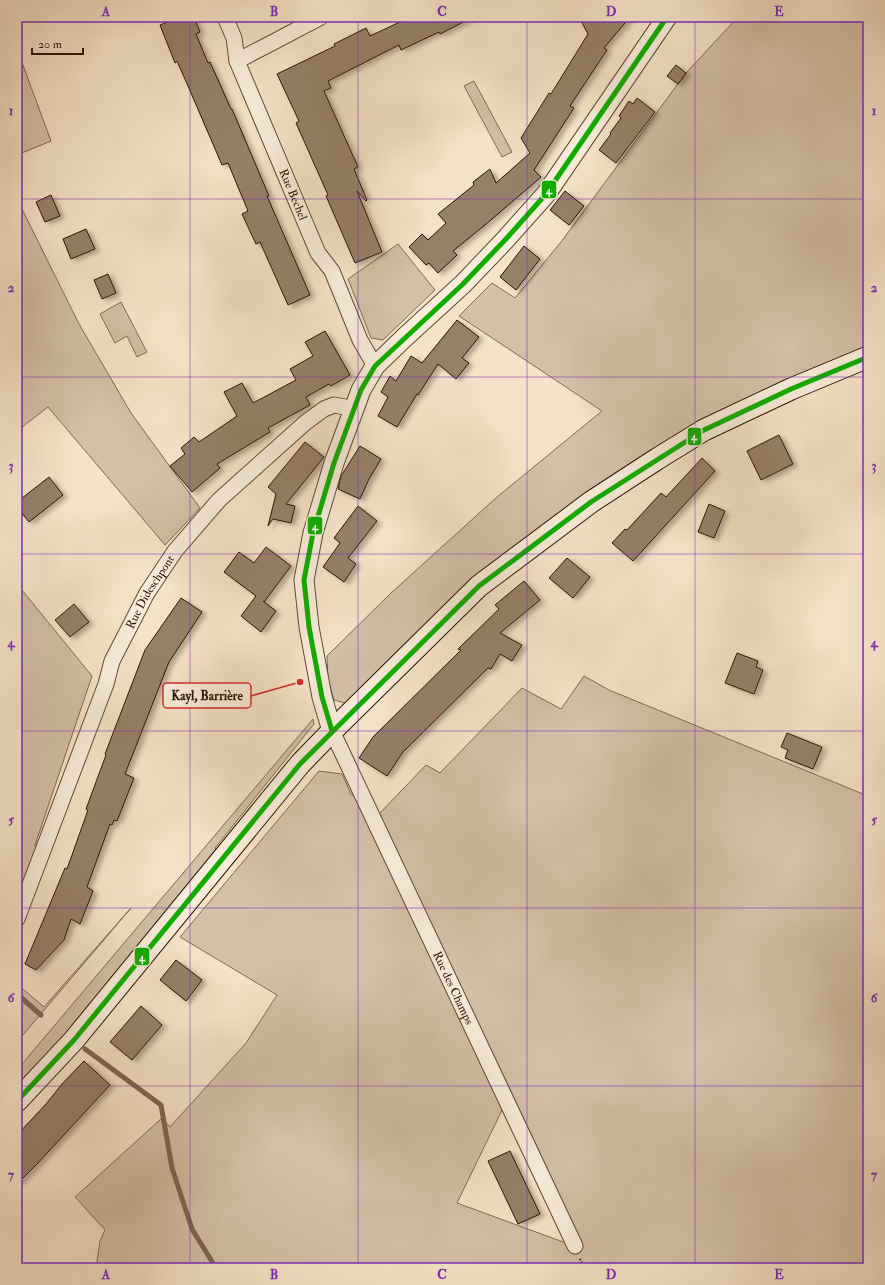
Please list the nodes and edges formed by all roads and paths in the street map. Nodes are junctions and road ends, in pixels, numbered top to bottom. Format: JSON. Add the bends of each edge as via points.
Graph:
{"nodes":[{"id":1,"x":225,"y":17,"type":"edge"},
{"id":2,"x":321,"y":17,"type":"edge"},
{"id":3,"x":667,"y":17,"type":"edge"},
{"id":4,"x":237,"y":62,"type":"junction"},
{"id":5,"x":868,"y":357,"type":"edge"},
{"id":6,"x":376,"y":366,"type":"junction"},
{"id":7,"x":352,"y":413,"type":"junction"},
{"id":8,"x":332,"y":731,"type":"junction"},
{"id":9,"x":17,"y":919,"type":"edge"},
{"id":10,"x":17,"y":1101,"type":"edge"},
{"id":11,"x":575,"y":1246,"type":"dead end"}],
"edges":[{"from":1,"to":4,"type":"street","name":"Rue Bechel","via":[[234,38]]},
{"from":2,"to":4,"type":"street"},
{"from":3,"to":6,"type":"street","via":[[546,194],[463,284]]},
{"from":4,"to":6,"type":"street","name":"Rue Bechel","via":[[318,253],[332,271],[360,340]]},
{"from":5,"to":8,"type":"main road","via":[[791,389],[704,430],[591,502],[479,586]]},
{"from":6,"to":7,"type":"street","via":[[361,390]]},
{"from":7,"to":8,"type":"street","via":[[313,532],[304,580],[309,627],[322,697]]},
{"from":7,"to":9,"type":"street","name":"Rue Dideschpont","via":[[344,407],[334,405],[305,424],[219,500],[175,551],[147,593],[112,661],[106,684]]},
{"from":8,"to":10,"type":"main road","via":[[300,764],[74,1040]]},
{"from":8,"to":11,"type":"street","name":"Rue des Champs"}]}
